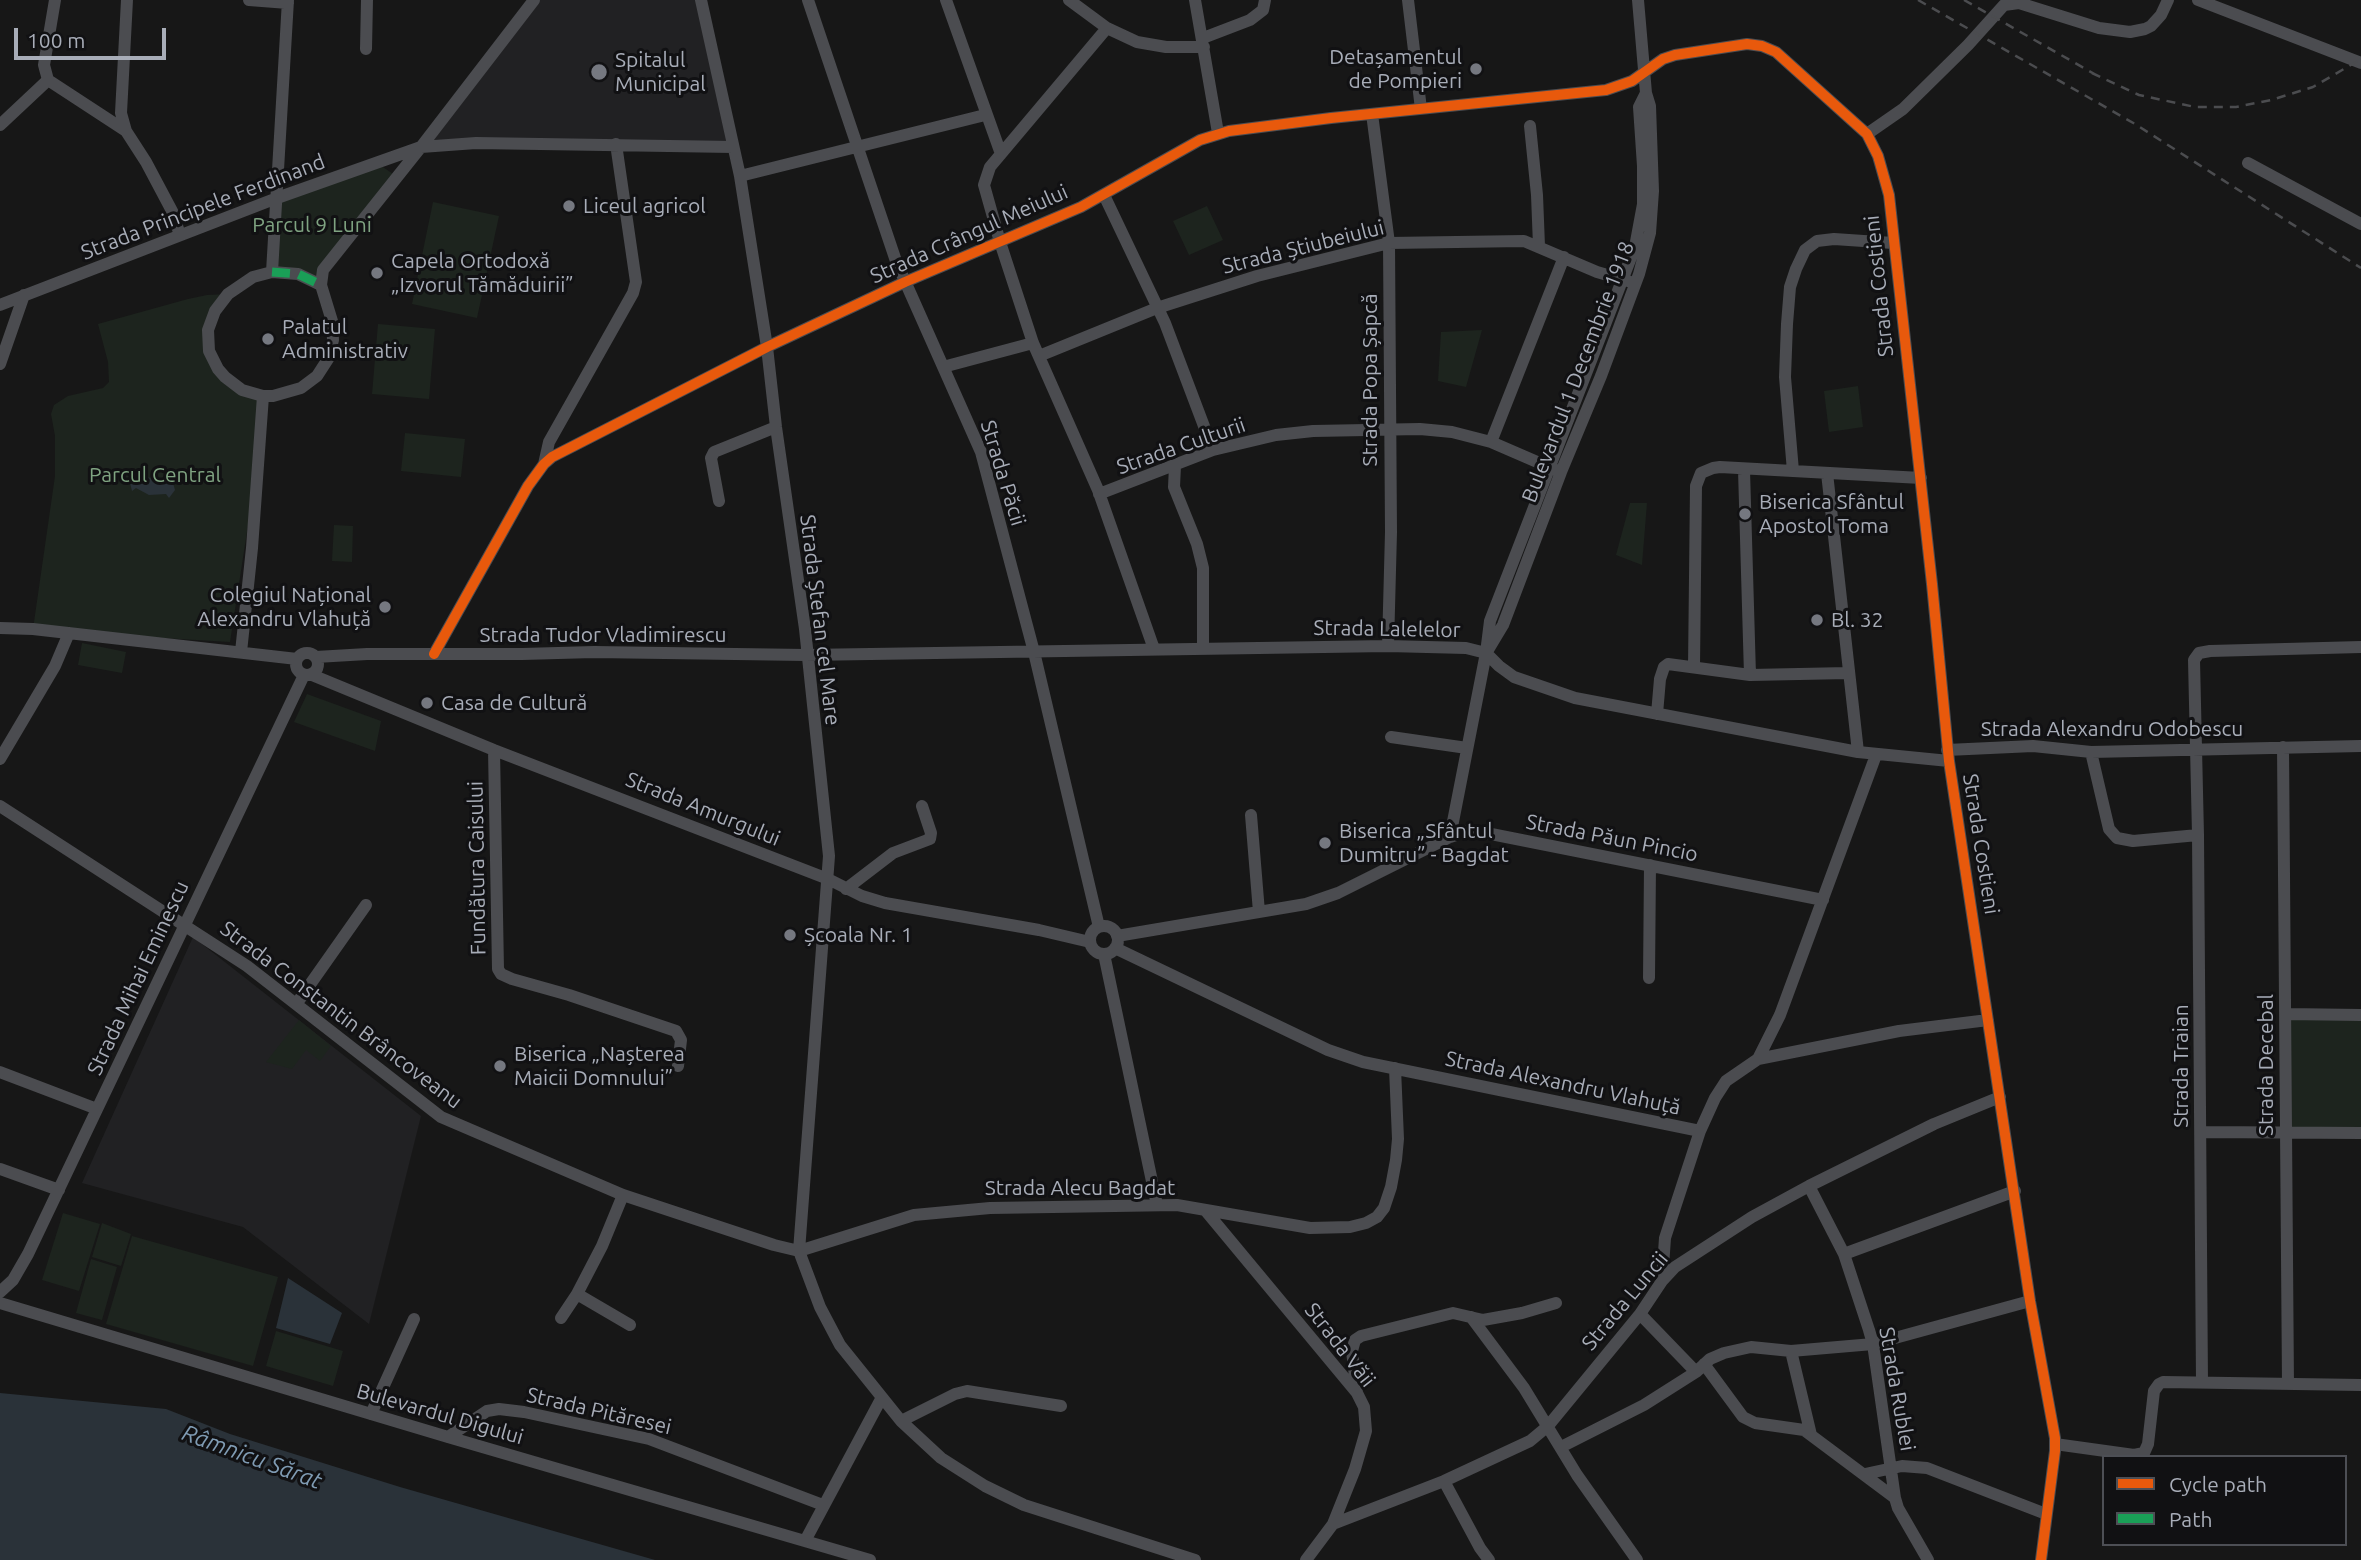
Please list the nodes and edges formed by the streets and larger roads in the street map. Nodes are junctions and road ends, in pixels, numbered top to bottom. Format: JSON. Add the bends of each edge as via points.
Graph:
{"nodes":[{"id":1,"x":55,"y":0,"type":"edge"},
{"id":2,"x":128,"y":0,"type":"edge"},
{"id":3,"x":249,"y":0,"type":"edge"},
{"id":4,"x":367,"y":0,"type":"edge"},
{"id":5,"x":534,"y":0,"type":"edge"},
{"id":6,"x":701,"y":0,"type":"edge"},
{"id":7,"x":946,"y":0,"type":"edge"},
{"id":8,"x":1069,"y":0,"type":"edge"},
{"id":9,"x":1195,"y":0,"type":"edge"},
{"id":10,"x":1265,"y":0,"type":"edge"},
{"id":11,"x":1408,"y":0,"type":"edge"},
{"id":12,"x":1638,"y":0,"type":"edge"},
{"id":13,"x":2168,"y":0,"type":"edge"},
{"id":14,"x":2198,"y":0,"type":"edge"},
{"id":15,"x":288,"y":1,"type":"edge"},
{"id":16,"x":810,"y":2,"type":"edge"},
{"id":17,"x":1107,"y":28,"type":"junction"},
{"id":18,"x":1203,"y":43,"type":"junction"},
{"id":19,"x":366,"y":49,"type":"dead end"},
{"id":20,"x":2361,"y":63,"type":"edge"},
{"id":21,"x":1644,"y":73,"type":"junction"},
{"id":22,"x":48,"y":80,"type":"junction"},
{"id":23,"x":1421,"y":109,"type":"junction"},
{"id":24,"x":1372,"y":114,"type":"junction"},
{"id":25,"x":985,"y":115,"type":"junction"},
{"id":26,"x":0,"y":125,"type":"edge"},
{"id":27,"x":1531,"y":125,"type":"dead end"},
{"id":28,"x":126,"y":131,"type":"junction"},
{"id":29,"x":1218,"y":133,"type":"junction"},
{"id":30,"x":1867,"y":134,"type":"junction"},
{"id":31,"x":616,"y":144,"type":"junction"},
{"id":32,"x":859,"y":146,"type":"junction"},
{"id":33,"x":421,"y":147,"type":"junction"},
{"id":34,"x":733,"y":147,"type":"junction"},
{"id":35,"x":1001,"y":154,"type":"junction"},
{"id":36,"x":2248,"y":163,"type":"dead end"},
{"id":37,"x":740,"y":177,"type":"junction"},
{"id":38,"x":1104,"y":195,"type":"junction"},
{"id":39,"x":277,"y":198,"type":"junction"},
{"id":40,"x":2361,"y":224,"type":"edge"},
{"id":41,"x":180,"y":234,"type":"junction"},
{"id":42,"x":1000,"y":242,"type":"junction"},
{"id":43,"x":1389,"y":243,"type":"junction"},
{"id":44,"x":1893,"y":243,"type":"junction"},
{"id":45,"x":1539,"y":246,"type":"junction"},
{"id":46,"x":1564,"y":257,"type":"junction"},
{"id":47,"x":272,"y":272,"type":"junction"},
{"id":48,"x":905,"y":282,"type":"junction"},
{"id":49,"x":1629,"y":282,"type":"junction"},
{"id":50,"x":321,"y":285,"type":"junction"},
{"id":51,"x":24,"y":295,"type":"junction"},
{"id":52,"x":0,"y":305,"type":"edge"},
{"id":53,"x":1157,"y":309,"type":"junction"},
{"id":54,"x":1033,"y":343,"type":"junction"},
{"id":55,"x":767,"y":347,"type":"junction"},
{"id":56,"x":1039,"y":356,"type":"junction"},
{"id":57,"x":0,"y":364,"type":"edge"},
{"id":58,"x":943,"y":367,"type":"junction"},
{"id":59,"x":263,"y":396,"type":"junction"},
{"id":60,"x":776,"y":427,"type":"junction"},
{"id":61,"x":1390,"y":429,"type":"junction"},
{"id":62,"x":1491,"y":442,"type":"junction"},
{"id":63,"x":1213,"y":450,"type":"junction"},
{"id":64,"x":544,"y":464,"type":"junction"},
{"id":65,"x":1175,"y":466,"type":"junction"},
{"id":66,"x":1555,"y":470,"type":"junction"},
{"id":67,"x":1744,"y":470,"type":"junction"},
{"id":68,"x":1793,"y":471,"type":"junction"},
{"id":69,"x":1827,"y":473,"type":"junction"},
{"id":70,"x":1921,"y":478,"type":"junction"},
{"id":71,"x":1099,"y":495,"type":"junction"},
{"id":72,"x":719,"y":501,"type":"dead end"},
{"id":73,"x":0,"y":628,"type":"edge"},
{"id":74,"x":69,"y":633,"type":"junction"},
{"id":75,"x":1388,"y":646,"type":"junction"},
{"id":76,"x":2361,"y":647,"type":"edge"},
{"id":77,"x":1154,"y":649,"type":"junction"},
{"id":78,"x":1203,"y":649,"type":"junction"},
{"id":79,"x":241,"y":652,"type":"junction"},
{"id":80,"x":1034,"y":652,"type":"junction"},
{"id":81,"x":1486,"y":653,"type":"junction"},
{"id":82,"x":434,"y":654,"type":"junction"},
{"id":83,"x":806,"y":655,"type":"junction"},
{"id":84,"x":316,"y":657,"type":"junction"},
{"id":85,"x":297,"y":659,"type":"junction"},
{"id":86,"x":1695,"y":667,"type":"junction"},
{"id":87,"x":1848,"y":673,"type":"junction"},
{"id":88,"x":308,"y":675,"type":"junction"},
{"id":89,"x":1750,"y":676,"type":"junction"},
{"id":90,"x":1657,"y":714,"type":"junction"},
{"id":91,"x":1391,"y":737,"type":"dead end"},
{"id":92,"x":2361,"y":746,"type":"edge"},
{"id":93,"x":2283,"y":747,"type":"junction"},
{"id":94,"x":1467,"y":748,"type":"junction"},
{"id":95,"x":494,"y":750,"type":"junction"},
{"id":96,"x":2197,"y":750,"type":"junction"},
{"id":97,"x":1858,"y":752,"type":"junction"},
{"id":98,"x":2091,"y":752,"type":"junction"},
{"id":99,"x":1876,"y":755,"type":"junction"},
{"id":100,"x":1948,"y":756,"type":"junction"},
{"id":101,"x":0,"y":759,"type":"edge"},
{"id":102,"x":0,"y":806,"type":"edge"},
{"id":103,"x":922,"y":806,"type":"dead end"},
{"id":104,"x":1251,"y":815,"type":"dead end"},
{"id":105,"x":2199,"y":835,"type":"junction"},
{"id":106,"x":1450,"y":837,"type":"junction"},
{"id":107,"x":1650,"y":864,"type":"junction"},
{"id":108,"x":828,"y":878,"type":"junction"},
{"id":109,"x":846,"y":889,"type":"junction"},
{"id":110,"x":1823,"y":900,"type":"junction"},
{"id":111,"x":366,"y":905,"type":"dead end"},
{"id":112,"x":1259,"y":912,"type":"junction"},
{"id":113,"x":184,"y":924,"type":"junction"},
{"id":114,"x":1099,"y":927,"type":"junction"},
{"id":115,"x":1090,"y":942,"type":"junction"},
{"id":116,"x":1112,"y":946,"type":"junction"},
{"id":117,"x":1649,"y":978,"type":"dead end"},
{"id":118,"x":297,"y":1003,"type":"junction"},
{"id":119,"x":2286,"y":1014,"type":"junction"},
{"id":120,"x":2361,"y":1015,"type":"edge"},
{"id":121,"x":1988,"y":1020,"type":"junction"},
{"id":122,"x":1758,"y":1059,"type":"junction"},
{"id":123,"x":678,"y":1066,"type":"dead end"},
{"id":124,"x":1395,"y":1068,"type":"junction"},
{"id":125,"x":0,"y":1072,"type":"edge"},
{"id":126,"x":2000,"y":1097,"type":"junction"},
{"id":127,"x":97,"y":1109,"type":"junction"},
{"id":128,"x":1700,"y":1131,"type":"junction"},
{"id":129,"x":2201,"y":1132,"type":"junction"},
{"id":130,"x":2286,"y":1132,"type":"junction"},
{"id":131,"x":2361,"y":1133,"type":"edge"},
{"id":132,"x":0,"y":1169,"type":"edge"},
{"id":133,"x":1809,"y":1186,"type":"junction"},
{"id":134,"x":59,"y":1190,"type":"junction"},
{"id":135,"x":2015,"y":1191,"type":"junction"},
{"id":136,"x":623,"y":1195,"type":"junction"},
{"id":137,"x":1157,"y":1205,"type":"junction"},
{"id":138,"x":1205,"y":1210,"type":"junction"},
{"id":139,"x":799,"y":1251,"type":"junction"},
{"id":140,"x":1844,"y":1254,"type":"junction"},
{"id":141,"x":1662,"y":1281,"type":"junction"},
{"id":142,"x":0,"y":1292,"type":"edge"},
{"id":143,"x":577,"y":1294,"type":"junction"},
{"id":144,"x":2030,"y":1301,"type":"junction"},
{"id":145,"x":0,"y":1303,"type":"edge"},
{"id":146,"x":1556,"y":1303,"type":"dead end"},
{"id":147,"x":1640,"y":1314,"type":"junction"},
{"id":148,"x":1471,"y":1317,"type":"junction"},
{"id":149,"x":561,"y":1318,"type":"dead end"},
{"id":150,"x":414,"y":1319,"type":"dead end"},
{"id":151,"x":630,"y":1325,"type":"dead end"},
{"id":152,"x":1873,"y":1344,"type":"junction"},
{"id":153,"x":1791,"y":1351,"type":"junction"},
{"id":154,"x":1700,"y":1368,"type":"junction"},
{"id":155,"x":2202,"y":1382,"type":"junction"},
{"id":156,"x":2288,"y":1384,"type":"junction"},
{"id":157,"x":2361,"y":1385,"type":"edge"},
{"id":158,"x":1357,"y":1393,"type":"junction"},
{"id":159,"x":881,"y":1399,"type":"junction"},
{"id":160,"x":1061,"y":1406,"type":"dead end"},
{"id":161,"x":372,"y":1414,"type":"junction"},
{"id":162,"x":901,"y":1421,"type":"junction"},
{"id":163,"x":1548,"y":1426,"type":"junction"},
{"id":164,"x":1811,"y":1435,"type":"junction"},
{"id":165,"x":448,"y":1437,"type":"junction"},
{"id":166,"x":2055,"y":1444,"type":"junction"},
{"id":167,"x":1561,"y":1447,"type":"junction"},
{"id":168,"x":1891,"y":1468,"type":"junction"},
{"id":169,"x":1865,"y":1474,"type":"junction"},
{"id":170,"x":1444,"y":1481,"type":"junction"},
{"id":171,"x":1895,"y":1498,"type":"junction"},
{"id":172,"x":823,"y":1505,"type":"junction"},
{"id":173,"x":2046,"y":1514,"type":"junction"},
{"id":174,"x":1333,"y":1524,"type":"junction"},
{"id":175,"x":805,"y":1541,"type":"junction"},
{"id":176,"x":870,"y":1560,"type":"edge"},
{"id":177,"x":1195,"y":1560,"type":"edge"},
{"id":178,"x":1306,"y":1560,"type":"edge"},
{"id":179,"x":1489,"y":1560,"type":"edge"},
{"id":180,"x":1637,"y":1560,"type":"edge"},
{"id":181,"x":1928,"y":1560,"type":"edge"},
{"id":182,"x":2041,"y":1560,"type":"edge"}],
"edges":[{"from":1,"to":22,"type":"street","via":[[44,65]]},
{"from":2,"to":28,"type":"street","via":[[121,113]]},
{"from":3,"to":15,"type":"street"},
{"from":4,"to":19,"type":"street"},
{"from":5,"to":33,"type":"street"},
{"from":6,"to":34,"type":"street","name":"Strada Ștefan cel Mare"},
{"from":7,"to":25,"type":"street"},
{"from":8,"to":17,"type":"street"},
{"from":9,"to":18,"type":"street"},
{"from":10,"to":18,"type":"street","via":[[1263,10],[1250,20]]},
{"from":11,"to":23,"type":"street"},
{"from":12,"to":21,"type":"street","name":"Bulevardul 1 Decembrie 1918"},
{"from":13,"to":30,"type":"street","via":[[2151,26],[2130,32],[2099,28],[2019,2],[2004,5],[1903,109]]},
{"from":14,"to":20,"type":"street"},
{"from":15,"to":39,"type":"street"},
{"from":16,"to":32,"type":"street","name":"Strada Păcii"},
{"from":17,"to":18,"type":"street","via":[[1152,46]]},
{"from":17,"to":35,"type":"street"},
{"from":18,"to":29,"type":"street"},
{"from":21,"to":23,"type":"street","name":"Strada Crângul Meiului","via":[[1606,90]]},
{"from":21,"to":30,"type":"street","name":"Strada Crângul Meiului","via":[[1675,55],[1747,44],[1762,46],[1790,62]]},
{"from":21,"to":49,"type":"street","name":"Bulevardul 1 Decembrie 1918","via":[[1646,93],[1639,107],[1643,204]]},
{"from":22,"to":26,"type":"street"},
{"from":22,"to":28,"type":"street"},
{"from":23,"to":24,"type":"street","name":"Strada Crângul Meiului"},
{"from":24,"to":29,"type":"street","name":"Strada Crângul Meiului"},
{"from":24,"to":43,"type":"street","name":"Strada Popa Șapcă"},
{"from":25,"to":32,"type":"street"},
{"from":25,"to":35,"type":"street"},
{"from":27,"to":45,"type":"street"},
{"from":28,"to":41,"type":"street","via":[[172,211]]},
{"from":29,"to":38,"type":"street","name":"Strada Crângul Meiului"},
{"from":30,"to":44,"type":"street","name":"Strada Costieni","via":[[1889,194]]},
{"from":31,"to":33,"type":"street","name":"Strada Principele Ferdinand"},
{"from":31,"to":34,"type":"street","name":"Strada Principele Ferdinand"},
{"from":31,"to":64,"type":"street","via":[[636,282],[549,442]]},
{"from":32,"to":37,"type":"street"},
{"from":32,"to":48,"type":"street","name":"Strada Păcii"},
{"from":33,"to":39,"type":"street","name":"Strada Principele Ferdinand"},
{"from":33,"to":50,"type":"street","via":[[323,270]]},
{"from":34,"to":37,"type":"street","name":"Strada Ștefan cel Mare"},
{"from":35,"to":42,"type":"street","via":[[990,166],[984,185]]},
{"from":36,"to":40,"type":"street"},
{"from":37,"to":55,"type":"street","name":"Strada Ștefan cel Mare"},
{"from":38,"to":42,"type":"street","name":"Strada Crângul Meiului"},
{"from":38,"to":53,"type":"street"},
{"from":39,"to":41,"type":"street","name":"Strada Principele Ferdinand"},
{"from":39,"to":47,"type":"street"},
{"from":41,"to":51,"type":"street","name":"Strada Principele Ferdinand"},
{"from":42,"to":48,"type":"street","name":"Strada Crângul Meiului"},
{"from":42,"to":54,"type":"street"},
{"from":43,"to":45,"type":"street","name":"Strada Știubeiului","via":[[1508,239]]},
{"from":43,"to":53,"type":"street","name":"Strada Știubeiului","via":[[1257,276]]},
{"from":43,"to":61,"type":"street","name":"Strada Popa Șapcă"},
{"from":44,"to":68,"type":"street","via":[[1817,241],[1805,250],[1796,269],[1790,287],[1785,377]]},
{"from":44,"to":70,"type":"street","name":"Strada Costieni"},
{"from":45,"to":46,"type":"street","name":"Strada Știubeiului"},
{"from":46,"to":49,"type":"street","name":"Strada Știubeiului"},
{"from":46,"to":62,"type":"street"},
{"from":47,"to":50,"type":"street","via":[[298,274]]},
{"from":47,"to":59,"type":"street","via":[[235,288],[215,310],[208,330],[209,351],[218,369],[242,390]]},
{"from":48,"to":55,"type":"street","name":"Strada Crângul Meiului"},
{"from":48,"to":58,"type":"street","name":"Strada Păcii"},
{"from":49,"to":66,"type":"street","name":"Bulevardul 1 Decembrie 1918"},
{"from":50,"to":59,"type":"street","via":[[333,330],[328,359],[302,388]]},
{"from":51,"to":52,"type":"street","name":"Strada Principele Ferdinand"},
{"from":51,"to":57,"type":"street"},
{"from":53,"to":56,"type":"street","name":"Strada Știubeiului"},
{"from":53,"to":63,"type":"street"},
{"from":54,"to":56,"type":"street"},
{"from":54,"to":58,"type":"street"},
{"from":55,"to":60,"type":"street","name":"Strada Ștefan cel Mare"},
{"from":55,"to":64,"type":"street","name":"Strada Crângul Meiului"},
{"from":56,"to":71,"type":"street"},
{"from":58,"to":80,"type":"street","name":"Strada Păcii","via":[[981,452]]},
{"from":59,"to":79,"type":"street"},
{"from":60,"to":72,"type":"street","via":[[714,452],[711,458]]},
{"from":60,"to":83,"type":"street","name":"Strada Ștefan cel Mare"},
{"from":61,"to":62,"type":"street","name":"Strada Culturii","via":[[1452,432]]},
{"from":61,"to":63,"type":"street","name":"Strada Culturii","via":[[1295,432]]},
{"from":61,"to":75,"type":"street","name":"Strada Popa Șapcă"},
{"from":62,"to":66,"type":"street","name":"Strada Culturii"},
{"from":63,"to":65,"type":"street","name":"Strada Culturii"},
{"from":64,"to":82,"type":"street","name":"Strada Crângul Meiului"},
{"from":65,"to":71,"type":"street","name":"Strada Culturii"},
{"from":65,"to":78,"type":"street","via":[[1174,487],[1203,568]]},
{"from":66,"to":81,"type":"street","name":"Bulevardul 1 Decembrie 1918","via":[[1490,621]]},
{"from":67,"to":68,"type":"street"},
{"from":67,"to":86,"type":"street","via":[[1713,468],[1701,473],[1696,486]]},
{"from":67,"to":89,"type":"street"},
{"from":68,"to":69,"type":"street"},
{"from":69,"to":70,"type":"street"},
{"from":69,"to":87,"type":"street"},
{"from":70,"to":100,"type":"street","name":"Strada Costieni"},
{"from":71,"to":77,"type":"street"},
{"from":73,"to":74,"type":"street","name":"Strada Tudor Vladimirescu"},
{"from":74,"to":79,"type":"street","name":"Strada Tudor Vladimirescu"},
{"from":74,"to":101,"type":"street","via":[[55,666]]},
{"from":75,"to":78,"type":"street","name":"Strada Lalelelor"},
{"from":75,"to":81,"type":"street","name":"Strada Lalelelor","via":[[1466,648]]},
{"from":76,"to":96,"type":"street","name":"Strada Traian","via":[[2199,653],[2194,660]]},
{"from":77,"to":78,"type":"street","name":"Strada Lalelelor"},
{"from":77,"to":80,"type":"street","name":"Strada Lalelelor"},
{"from":79,"to":85,"type":"street","name":"Strada Tudor Vladimirescu"},
{"from":80,"to":83,"type":"street","name":"Strada Lalelelor"},
{"from":80,"to":114,"type":"street","name":"Strada Păcii"},
{"from":81,"to":90,"type":"street","name":"Strada Lalelelor","via":[[1514,677],[1553,692]]},
{"from":81,"to":94,"type":"street","name":"Bulevardul 1 Decembrie 1918"},
{"from":82,"to":83,"type":"street","name":"Strada Tudor Vladimirescu"},
{"from":82,"to":84,"type":"street","name":"Strada Tudor Vladimirescu"},
{"from":83,"to":108,"type":"street","name":"Strada Ștefan cel Mare"},
{"from":84,"to":85,"type":"street","name":"Strada Tudor Vladimirescu","via":[[305,653]]},
{"from":84,"to":88,"type":"street","via":[[318,667]]},
{"from":85,"to":88,"type":"street","via":[[296,668]]},
{"from":86,"to":89,"type":"street"},
{"from":86,"to":90,"type":"street","via":[[1664,667]]},
{"from":87,"to":89,"type":"street"},
{"from":87,"to":97,"type":"street"},
{"from":88,"to":95,"type":"street","name":"Strada Amurgului"},
{"from":88,"to":113,"type":"street","name":"Strada Mihai Eminescu"},
{"from":90,"to":97,"type":"street","name":"Strada Lalelelor"},
{"from":91,"to":94,"type":"street"},
{"from":92,"to":93,"type":"street","name":"Strada Alexandru Odobescu"},
{"from":93,"to":96,"type":"street","name":"Strada Alexandru Odobescu"},
{"from":93,"to":119,"type":"street","name":"Strada Decebal"},
{"from":94,"to":106,"type":"street","name":"Bulevardul 1 Decembrie 1918"},
{"from":95,"to":108,"type":"street","name":"Strada Amurgului"},
{"from":95,"to":123,"type":"street","name":"Fundătura Caisului","via":[[498,969],[512,979],[676,1031],[681,1040]]},
{"from":96,"to":98,"type":"street","name":"Strada Alexandru Odobescu"},
{"from":96,"to":105,"type":"street","name":"Strada Traian"},
{"from":97,"to":99,"type":"street","name":"Strada Lalelelor"},
{"from":98,"to":100,"type":"street","name":"Strada Alexandru Odobescu","via":[[2033,746]]},
{"from":98,"to":105,"type":"street","via":[[2109,828],[2117,838],[2133,841]]},
{"from":99,"to":100,"type":"street","name":"Strada Lalelelor"},
{"from":99,"to":110,"type":"street"},
{"from":100,"to":121,"type":"street","name":"Strada Costieni"},
{"from":102,"to":113,"type":"street","name":"Strada Constantin Brâncoveanu"},
{"from":103,"to":109,"type":"street","via":[[930,839],[893,853]]},
{"from":104,"to":112,"type":"street"},
{"from":105,"to":129,"type":"street","name":"Strada Traian"},
{"from":106,"to":107,"type":"street","name":"Strada Păun Pincio","via":[[1478,831]]},
{"from":106,"to":112,"type":"street","name":"Strada Păun Pincio","via":[[1338,893]]},
{"from":107,"to":110,"type":"street","name":"Strada Păun Pincio"},
{"from":107,"to":117,"type":"street"},
{"from":108,"to":109,"type":"street","name":"Strada Amurgului"},
{"from":108,"to":139,"type":"street","name":"Strada Ștefan cel Mare"},
{"from":109,"to":115,"type":"street","name":"Strada Amurgului","via":[[885,903]]},
{"from":110,"to":122,"type":"street","via":[[1780,1015]]},
{"from":111,"to":118,"type":"street"},
{"from":112,"to":116,"type":"street","name":"Strada Păun Pincio"},
{"from":113,"to":118,"type":"street","name":"Strada Constantin Brâncoveanu"},
{"from":113,"to":127,"type":"street","name":"Strada Mihai Eminescu"},
{"from":114,"to":115,"type":"street"},
{"from":114,"to":116,"type":"street","via":[[1109,927]]},
{"from":115,"to":116,"type":"street","via":[[1096,952]]},
{"from":116,"to":124,"type":"street","name":"Strada Alexandru Vlahuță","via":[[1328,1050]]},
{"from":116,"to":137,"type":"street"},
{"from":118,"to":136,"type":"street","name":"Strada Constantin Brâncoveanu","via":[[441,1117]]},
{"from":119,"to":120,"type":"street"},
{"from":119,"to":130,"type":"street","name":"Strada Decebal"},
{"from":121,"to":122,"type":"street","name":"Strada Alexandru Vlahuță","via":[[1911,1029]]},
{"from":121,"to":126,"type":"street","name":"Strada Costieni"},
{"from":122,"to":128,"type":"street","name":"Strada Alexandru Vlahuță","via":[[1726,1081]]},
{"from":124,"to":128,"type":"street","name":"Strada Alexandru Vlahuță"},
{"from":124,"to":138,"type":"street","name":"Strada Alecu Bagdat","via":[[1397,1150],[1387,1199],[1377,1217],[1350,1227],[1310,1228]]},
{"from":125,"to":127,"type":"street"},
{"from":126,"to":133,"type":"street","name":"Strada Luncii"},
{"from":126,"to":135,"type":"street","name":"Strada Costieni"},
{"from":127,"to":134,"type":"street","name":"Strada Mihai Eminescu"},
{"from":128,"to":141,"type":"street","via":[[1665,1238]]},
{"from":129,"to":130,"type":"street"},
{"from":129,"to":155,"type":"street","name":"Strada Traian"},
{"from":130,"to":131,"type":"street"},
{"from":130,"to":156,"type":"street","name":"Strada Decebal"},
{"from":132,"to":134,"type":"street"},
{"from":133,"to":140,"type":"street","name":"Strada Rublei"},
{"from":133,"to":141,"type":"street","name":"Strada Luncii","via":[[1690,1256]]},
{"from":134,"to":142,"type":"street","name":"Strada Mihai Eminescu","via":[[19,1270]]},
{"from":135,"to":140,"type":"street"},
{"from":135,"to":144,"type":"street","name":"Strada Costieni"},
{"from":136,"to":139,"type":"street","name":"Strada Constantin Brâncoveanu"},
{"from":136,"to":143,"type":"street"},
{"from":137,"to":138,"type":"street","name":"Strada Alecu Bagdat"},
{"from":137,"to":139,"type":"street","name":"Strada Alecu Bagdat","via":[[924,1214]]},
{"from":138,"to":158,"type":"street","name":"Strada Văii"},
{"from":139,"to":159,"type":"street","via":[[828,1324]]},
{"from":140,"to":152,"type":"street","name":"Strada Rublei"},
{"from":141,"to":147,"type":"street","name":"Strada Luncii"},
{"from":143,"to":149,"type":"street"},
{"from":143,"to":151,"type":"street"},
{"from":144,"to":152,"type":"street"},
{"from":144,"to":166,"type":"street","name":"Strada Costieni"},
{"from":145,"to":161,"type":"street","name":"Bulevardul Digului"},
{"from":146,"to":148,"type":"street","via":[[1503,1317]]},
{"from":147,"to":154,"type":"street"},
{"from":147,"to":163,"type":"street","name":"Strada Luncii"},
{"from":148,"to":158,"type":"street","via":[[1453,1313],[1355,1340]]},
{"from":148,"to":163,"type":"street"},
{"from":150,"to":161,"type":"street"},
{"from":152,"to":153,"type":"street"},
{"from":152,"to":168,"type":"street","name":"Strada Rublei"},
{"from":153,"to":154,"type":"street","via":[[1743,1349],[1724,1353]]},
{"from":153,"to":164,"type":"street"},
{"from":154,"to":164,"type":"street","via":[[1742,1417]]},
{"from":154,"to":167,"type":"street","via":[[1644,1405]]},
{"from":155,"to":156,"type":"street"},
{"from":155,"to":166,"type":"street","via":[[2163,1382],[2156,1387],[2148,1444],[2140,1455]]},
{"from":156,"to":157,"type":"street"},
{"from":158,"to":174,"type":"street","name":"Strada Văii","via":[[1364,1407],[1366,1431]]},
{"from":159,"to":162,"type":"street"},
{"from":159,"to":172,"type":"street"},
{"from":160,"to":162,"type":"street","via":[[967,1391]]},
{"from":161,"to":165,"type":"street","name":"Bulevardul Digului"},
{"from":162,"to":177,"type":"street","via":[[941,1458],[1007,1498]]},
{"from":163,"to":167,"type":"street"},
{"from":163,"to":170,"type":"street","name":"Strada Luncii","via":[[1516,1449]]},
{"from":164,"to":169,"type":"street"},
{"from":165,"to":172,"type":"street","name":"Strada Pităresei","via":[[487,1411],[524,1412],[649,1439]]},
{"from":165,"to":175,"type":"street","name":"Bulevardul Digului"},
{"from":166,"to":173,"type":"street","name":"Strada Costieni"},
{"from":167,"to":180,"type":"street"},
{"from":168,"to":169,"type":"street"},
{"from":168,"to":171,"type":"street","name":"Strada Rublei"},
{"from":168,"to":173,"type":"street","via":[[1927,1468]]},
{"from":169,"to":171,"type":"street"},
{"from":170,"to":174,"type":"street","name":"Strada Luncii"},
{"from":170,"to":179,"type":"street"},
{"from":171,"to":181,"type":"street","name":"Strada Rublei"},
{"from":172,"to":175,"type":"street"},
{"from":173,"to":182,"type":"street","name":"Strada Costieni"},
{"from":174,"to":178,"type":"street","name":"Strada Văii"},
{"from":175,"to":176,"type":"street","name":"Bulevardul Digului"}]}
